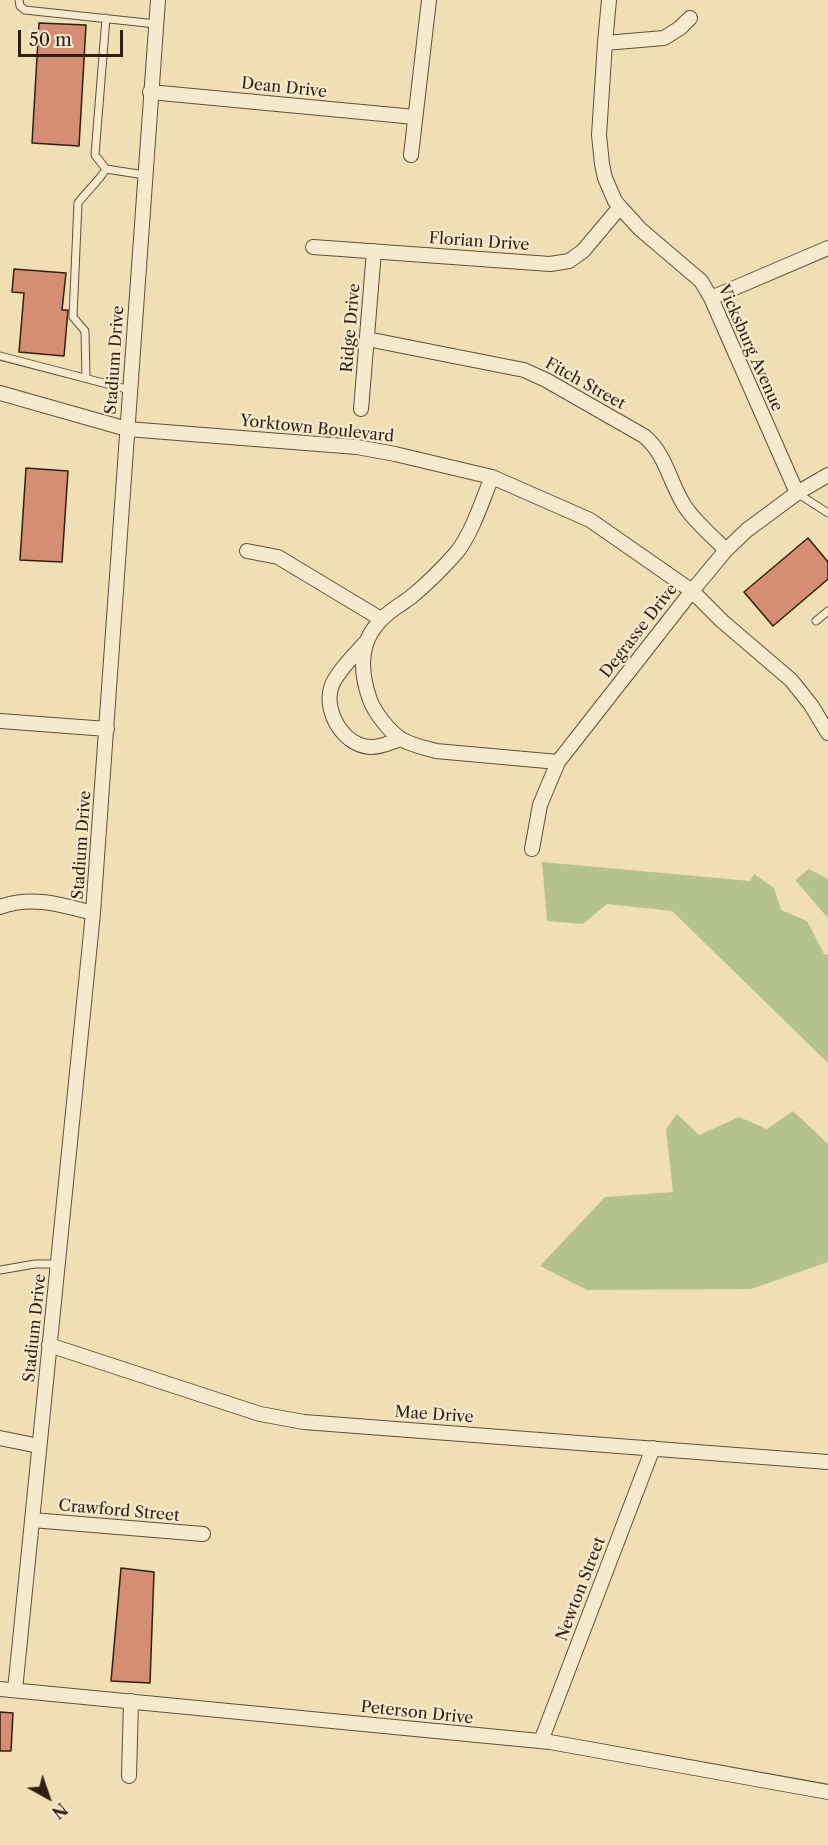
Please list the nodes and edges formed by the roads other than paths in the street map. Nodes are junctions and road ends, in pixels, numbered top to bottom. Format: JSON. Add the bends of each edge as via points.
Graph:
{"nodes":[{"id":1,"x":19,"y":0,"type":"edge"},
{"id":2,"x":158,"y":0,"type":"edge"},
{"id":3,"x":429,"y":0,"type":"edge"},
{"id":4,"x":609,"y":0,"type":"edge"},
{"id":5,"x":106,"y":18,"type":"junction"},
{"id":6,"x":690,"y":18,"type":"dead end"},
{"id":7,"x":156,"y":24,"type":"junction"},
{"id":8,"x":604,"y":43,"type":"junction"},
{"id":9,"x":150,"y":92,"type":"junction"},
{"id":10,"x":415,"y":117,"type":"junction"},
{"id":11,"x":411,"y":155,"type":"dead end"},
{"id":12,"x":106,"y":169,"type":"junction"},
{"id":13,"x":145,"y":174,"type":"junction"},
{"id":14,"x":620,"y":207,"type":"junction"},
{"id":15,"x":313,"y":247,"type":"dead end"},
{"id":16,"x":828,"y":248,"type":"edge"},
{"id":17,"x":374,"y":251,"type":"junction"},
{"id":18,"x":711,"y":298,"type":"junction"},
{"id":19,"x":367,"y":339,"type":"junction"},
{"id":20,"x":0,"y":356,"type":"edge"},
{"id":21,"x":86,"y":378,"type":"junction"},
{"id":22,"x":130,"y":390,"type":"junction"},
{"id":23,"x":0,"y":393,"type":"edge"},
{"id":24,"x":361,"y":409,"type":"dead end"},
{"id":25,"x":127,"y":429,"type":"junction"},
{"id":26,"x":828,"y":475,"type":"edge"},
{"id":27,"x":492,"y":477,"type":"junction"},
{"id":28,"x":797,"y":493,"type":"junction"},
{"id":29,"x":828,"y":513,"type":"edge"},
{"id":30,"x":726,"y":550,"type":"junction"},
{"id":31,"x":247,"y":551,"type":"dead end"},
{"id":32,"x":692,"y":591,"type":"junction"},
{"id":33,"x":828,"y":611,"type":"edge"},
{"id":34,"x":381,"y":619,"type":"junction"},
{"id":35,"x":816,"y":621,"type":"dead end"},
{"id":36,"x":367,"y":641,"type":"junction"},
{"id":37,"x":0,"y":721,"type":"edge"},
{"id":38,"x":107,"y":729,"type":"junction"},
{"id":39,"x":828,"y":733,"type":"edge"},
{"id":40,"x":401,"y":739,"type":"junction"},
{"id":41,"x":558,"y":762,"type":"junction"},
{"id":42,"x":532,"y":849,"type":"dead end"},
{"id":43,"x":0,"y":907,"type":"edge"},
{"id":44,"x":93,"y":913,"type":"junction"},
{"id":45,"x":58,"y":1264,"type":"junction"},
{"id":46,"x":0,"y":1270,"type":"edge"},
{"id":47,"x":49,"y":1344,"type":"junction"},
{"id":48,"x":0,"y":1438,"type":"edge"},
{"id":49,"x":39,"y":1446,"type":"junction"},
{"id":50,"x":653,"y":1448,"type":"junction"},
{"id":51,"x":828,"y":1462,"type":"edge"},
{"id":52,"x":32,"y":1520,"type":"junction"},
{"id":53,"x":203,"y":1534,"type":"dead end"},
{"id":54,"x":0,"y":1689,"type":"edge"},
{"id":55,"x":15,"y":1690,"type":"junction"},
{"id":56,"x":131,"y":1701,"type":"junction"},
{"id":57,"x":541,"y":1741,"type":"junction"},
{"id":58,"x":129,"y":1776,"type":"dead end"},
{"id":59,"x":828,"y":1792,"type":"edge"}],
"edges":[{"from":1,"to":5,"type":"lane","via":[[25,10]]},
{"from":2,"to":7,"type":"street","name":"Stadium Drive"},
{"from":3,"to":10,"type":"street"},
{"from":4,"to":8,"type":"street","name":"Vicksburg Avenue"},
{"from":5,"to":7,"type":"lane"},
{"from":5,"to":12,"type":"lane","via":[[95,155]]},
{"from":6,"to":8,"type":"street","via":[[664,38]]},
{"from":7,"to":9,"type":"street","name":"Stadium Drive"},
{"from":8,"to":14,"type":"street","name":"Vicksburg Avenue","via":[[599,135],[610,192]]},
{"from":9,"to":10,"type":"street","name":"Dean Drive"},
{"from":9,"to":13,"type":"street","name":"Stadium Drive"},
{"from":10,"to":11,"type":"street"},
{"from":12,"to":13,"type":"lane"},
{"from":12,"to":21,"type":"lane","via":[[78,203],[73,317],[85,331]]},
{"from":13,"to":22,"type":"street","name":"Stadium Drive"},
{"from":14,"to":17,"type":"street","name":"Florian Drive","via":[[583,251],[569,261],[550,264]]},
{"from":14,"to":18,"type":"street","name":"Vicksburg Avenue","via":[[701,280]]},
{"from":15,"to":17,"type":"street","name":"Florian Drive"},
{"from":16,"to":18,"type":"street"},
{"from":17,"to":19,"type":"street","name":"Ridge Drive"},
{"from":18,"to":28,"type":"street","name":"Vicksburg Avenue"},
{"from":19,"to":24,"type":"street","name":"Ridge Drive"},
{"from":19,"to":30,"type":"street","name":"Fitch Street","via":[[524,370],[644,436],[662,456],[686,509]]},
{"from":20,"to":21,"type":"lane"},
{"from":21,"to":22,"type":"lane"},
{"from":22,"to":25,"type":"street","name":"Stadium Drive"},
{"from":23,"to":25,"type":"street","name":"Yorktown Boulevard"},
{"from":25,"to":27,"type":"street","name":"Yorktown Boulevard","via":[[357,447]]},
{"from":25,"to":38,"type":"street","name":"Stadium Drive"},
{"from":26,"to":28,"type":"street","name":"Degrasse Drive"},
{"from":27,"to":32,"type":"street","name":"Yorktown Boulevard","via":[[590,520]]},
{"from":27,"to":34,"type":"street","via":[[459,549],[439,573]]},
{"from":28,"to":29,"type":"lane"},
{"from":28,"to":30,"type":"street","name":"Degrasse Drive"},
{"from":30,"to":32,"type":"street","name":"Degrasse Drive"},
{"from":31,"to":34,"type":"street","via":[[278,557]]},
{"from":32,"to":39,"type":"street","name":"Yorktown Boulevard","via":[[790,680]]},
{"from":32,"to":41,"type":"street","name":"Degrasse Drive"},
{"from":33,"to":35,"type":"lane"},
{"from":34,"to":36,"type":"street"},
{"from":36,"to":40,"type":"street","via":[[362,660],[363,681],[372,705]]},
{"from":36,"to":40,"type":"street","via":[[331,687],[330,710],[337,726],[357,744],[381,746]]},
{"from":37,"to":38,"type":"street"},
{"from":38,"to":44,"type":"street","name":"Stadium Drive"},
{"from":40,"to":41,"type":"street","via":[[436,751]]},
{"from":41,"to":42,"type":"street","name":"Degrasse Drive","via":[[540,805]]},
{"from":43,"to":44,"type":"street","via":[[39,900]]},
{"from":44,"to":45,"type":"street","name":"Stadium Drive"},
{"from":45,"to":46,"type":"lane"},
{"from":45,"to":47,"type":"street","name":"Stadium Drive"},
{"from":47,"to":49,"type":"street","name":"Stadium Drive"},
{"from":47,"to":50,"type":"street","name":"Mae Drive","via":[[261,1414],[304,1422]]},
{"from":48,"to":49,"type":"street"},
{"from":49,"to":52,"type":"street","name":"Stadium Drive"},
{"from":50,"to":51,"type":"street","name":"Mae Drive"},
{"from":50,"to":57,"type":"street","name":"Newton Street"},
{"from":52,"to":53,"type":"street","name":"Crawford Street"},
{"from":52,"to":55,"type":"street","name":"Stadium Drive"},
{"from":54,"to":55,"type":"street","name":"Peterson Drive"},
{"from":55,"to":56,"type":"street","name":"Peterson Drive"},
{"from":56,"to":57,"type":"street","name":"Peterson Drive"},
{"from":56,"to":58,"type":"street"},
{"from":57,"to":59,"type":"street","name":"Peterson Drive"}]}
